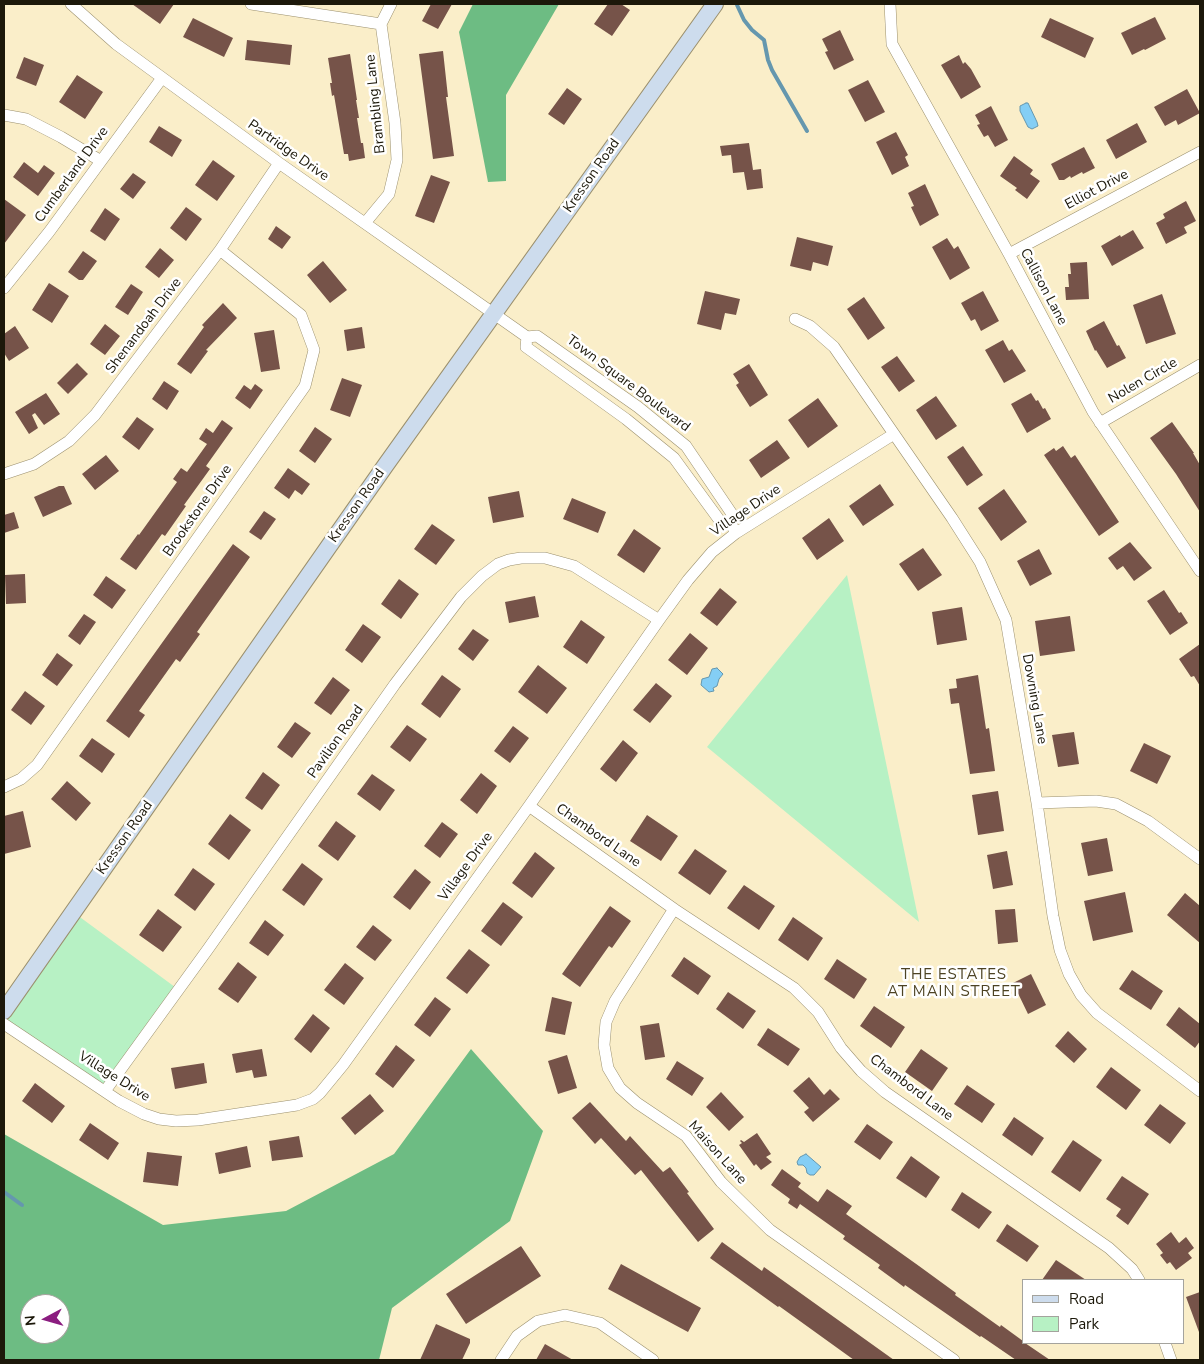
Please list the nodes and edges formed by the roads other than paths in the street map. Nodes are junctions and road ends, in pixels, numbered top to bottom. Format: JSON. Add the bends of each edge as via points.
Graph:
{"nodes":[{"id":1,"x":71,"y":4,"type":"edge"},
{"id":2,"x":251,"y":4,"type":"edge"},
{"id":3,"x":391,"y":4,"type":"edge"},
{"id":4,"x":715,"y":4,"type":"edge"},
{"id":5,"x":890,"y":4,"type":"edge"},
{"id":6,"x":382,"y":24,"type":"junction"},
{"id":7,"x":162,"y":78,"type":"junction"},
{"id":8,"x":4,"y":115,"type":"edge"},
{"id":9,"x":1200,"y":152,"type":"edge"},
{"id":10,"x":101,"y":162,"type":"junction"},
{"id":11,"x":279,"y":164,"type":"junction"},
{"id":12,"x":365,"y":223,"type":"junction"},
{"id":13,"x":220,"y":250,"type":"junction"},
{"id":14,"x":1009,"y":254,"type":"junction"},
{"id":15,"x":4,"y":288,"type":"edge"},
{"id":16,"x":494,"y":314,"type":"junction"},
{"id":17,"x":795,"y":319,"type":"dead end"},
{"id":18,"x":526,"y":337,"type":"junction"},
{"id":19,"x":1200,"y":366,"type":"edge"},
{"id":20,"x":1100,"y":423,"type":"junction"},
{"id":21,"x":894,"y":434,"type":"junction"},
{"id":22,"x":4,"y":474,"type":"edge"},
{"id":23,"x":730,"y":522,"type":"junction"},
{"id":24,"x":736,"y":533,"type":"junction"},
{"id":25,"x":1200,"y":571,"type":"edge"},
{"id":26,"x":659,"y":620,"type":"junction"},
{"id":27,"x":4,"y":787,"type":"edge"},
{"id":28,"x":1037,"y":804,"type":"junction"},
{"id":29,"x":529,"y":806,"type":"junction"},
{"id":30,"x":1200,"y":858,"type":"edge"},
{"id":31,"x":674,"y":909,"type":"junction"},
{"id":32,"x":4,"y":1011,"type":"edge"},
{"id":33,"x":4,"y":1024,"type":"edge"},
{"id":34,"x":105,"y":1091,"type":"junction"},
{"id":35,"x":1200,"y":1091,"type":"edge"},
{"id":36,"x":1138,"y":1279,"type":"edge"},
{"id":37,"x":1165,"y":1344,"type":"edge"},
{"id":38,"x":501,"y":1360,"type":"edge"},
{"id":39,"x":653,"y":1360,"type":"edge"},
{"id":40,"x":954,"y":1360,"type":"edge"},
{"id":41,"x":1172,"y":1360,"type":"edge"}],
"edges":[{"from":1,"to":7,"type":"street","name":"Partridge Drive","via":[[116,44]]},
{"from":2,"to":6,"type":"street"},
{"from":3,"to":6,"type":"street"},
{"from":4,"to":16,"type":"main road","name":"Kresson Road"},
{"from":5,"to":14,"type":"street","name":"Callison Lane","via":[[892,44]]},
{"from":6,"to":12,"type":"street","name":"Brambling Lane","via":[[397,160],[389,194]]},
{"from":7,"to":10,"type":"street","name":"Cumberland Drive"},
{"from":7,"to":11,"type":"street","name":"Partridge Drive"},
{"from":8,"to":10,"type":"street","via":[[26,119]]},
{"from":9,"to":14,"type":"street","name":"Elliot Drive"},
{"from":10,"to":15,"type":"street","name":"Cumberland Drive"},
{"from":11,"to":12,"type":"street","name":"Partridge Drive"},
{"from":11,"to":13,"type":"street","name":"Shenandoah Drive"},
{"from":12,"to":16,"type":"street","name":"Partridge Drive"},
{"from":13,"to":22,"type":"street","name":"Shenandoah Drive","via":[[95,415],[69,441],[34,464]]},
{"from":13,"to":27,"type":"street","name":"Brookstone Drive","via":[[302,315],[314,350],[304,386],[37,765],[21,779]]},
{"from":14,"to":20,"type":"street","name":"Callison Lane"},
{"from":16,"to":18,"type":"street","name":"Town Square Boulevard"},
{"from":16,"to":32,"type":"main road","name":"Kresson Road"},
{"from":17,"to":21,"type":"street","name":"Downing Lane","via":[[810,326],[834,347]]},
{"from":18,"to":23,"type":"street","name":"Town Square Boulevard","via":[[526,347],[674,458],[720,521]]},
{"from":18,"to":23,"type":"street","name":"Town Square Boulevard","via":[[537,336],[638,407],[686,446],[732,514]]},
{"from":19,"to":20,"type":"street","name":"Nolen Circle"},
{"from":20,"to":25,"type":"street","name":"Callison Lane"},
{"from":21,"to":24,"type":"street","name":"Village Drive"},
{"from":21,"to":28,"type":"street","name":"Downing Lane","via":[[980,562],[1006,620]]},
{"from":23,"to":24,"type":"street","name":"Town Square Boulevard"},
{"from":24,"to":26,"type":"street","name":"Village Drive","via":[[712,552]]},
{"from":26,"to":29,"type":"street","name":"Village Drive"},
{"from":26,"to":34,"type":"street","name":"Pavilion Road","via":[[574,566],[545,558],[509,560],[482,576],[461,597],[395,684]]},
{"from":28,"to":30,"type":"street","via":[[1096,801],[1116,804],[1148,821]]},
{"from":28,"to":35,"type":"street","name":"Downing Lane","via":[[1053,916],[1069,974],[1097,1013]]},
{"from":29,"to":31,"type":"street","name":"Chambord Lane"},
{"from":29,"to":34,"type":"street","name":"Village Drive","via":[[343,1066],[312,1099],[297,1105],[176,1121],[144,1114]]},
{"from":31,"to":36,"type":"street","name":"Chambord Lane","via":[[794,988],[818,1012],[860,1071],[1109,1248]]},
{"from":31,"to":40,"type":"street","name":"Maison Lane","via":[[615,1001],[606,1022],[604,1045],[608,1068],[620,1088],[686,1136],[721,1182],[770,1230]]},
{"from":33,"to":34,"type":"street","name":"Village Drive"},
{"from":37,"to":41,"type":"street"},
{"from":38,"to":39,"type":"street","via":[[517,1336],[538,1321],[565,1316],[600,1323]]}]}
